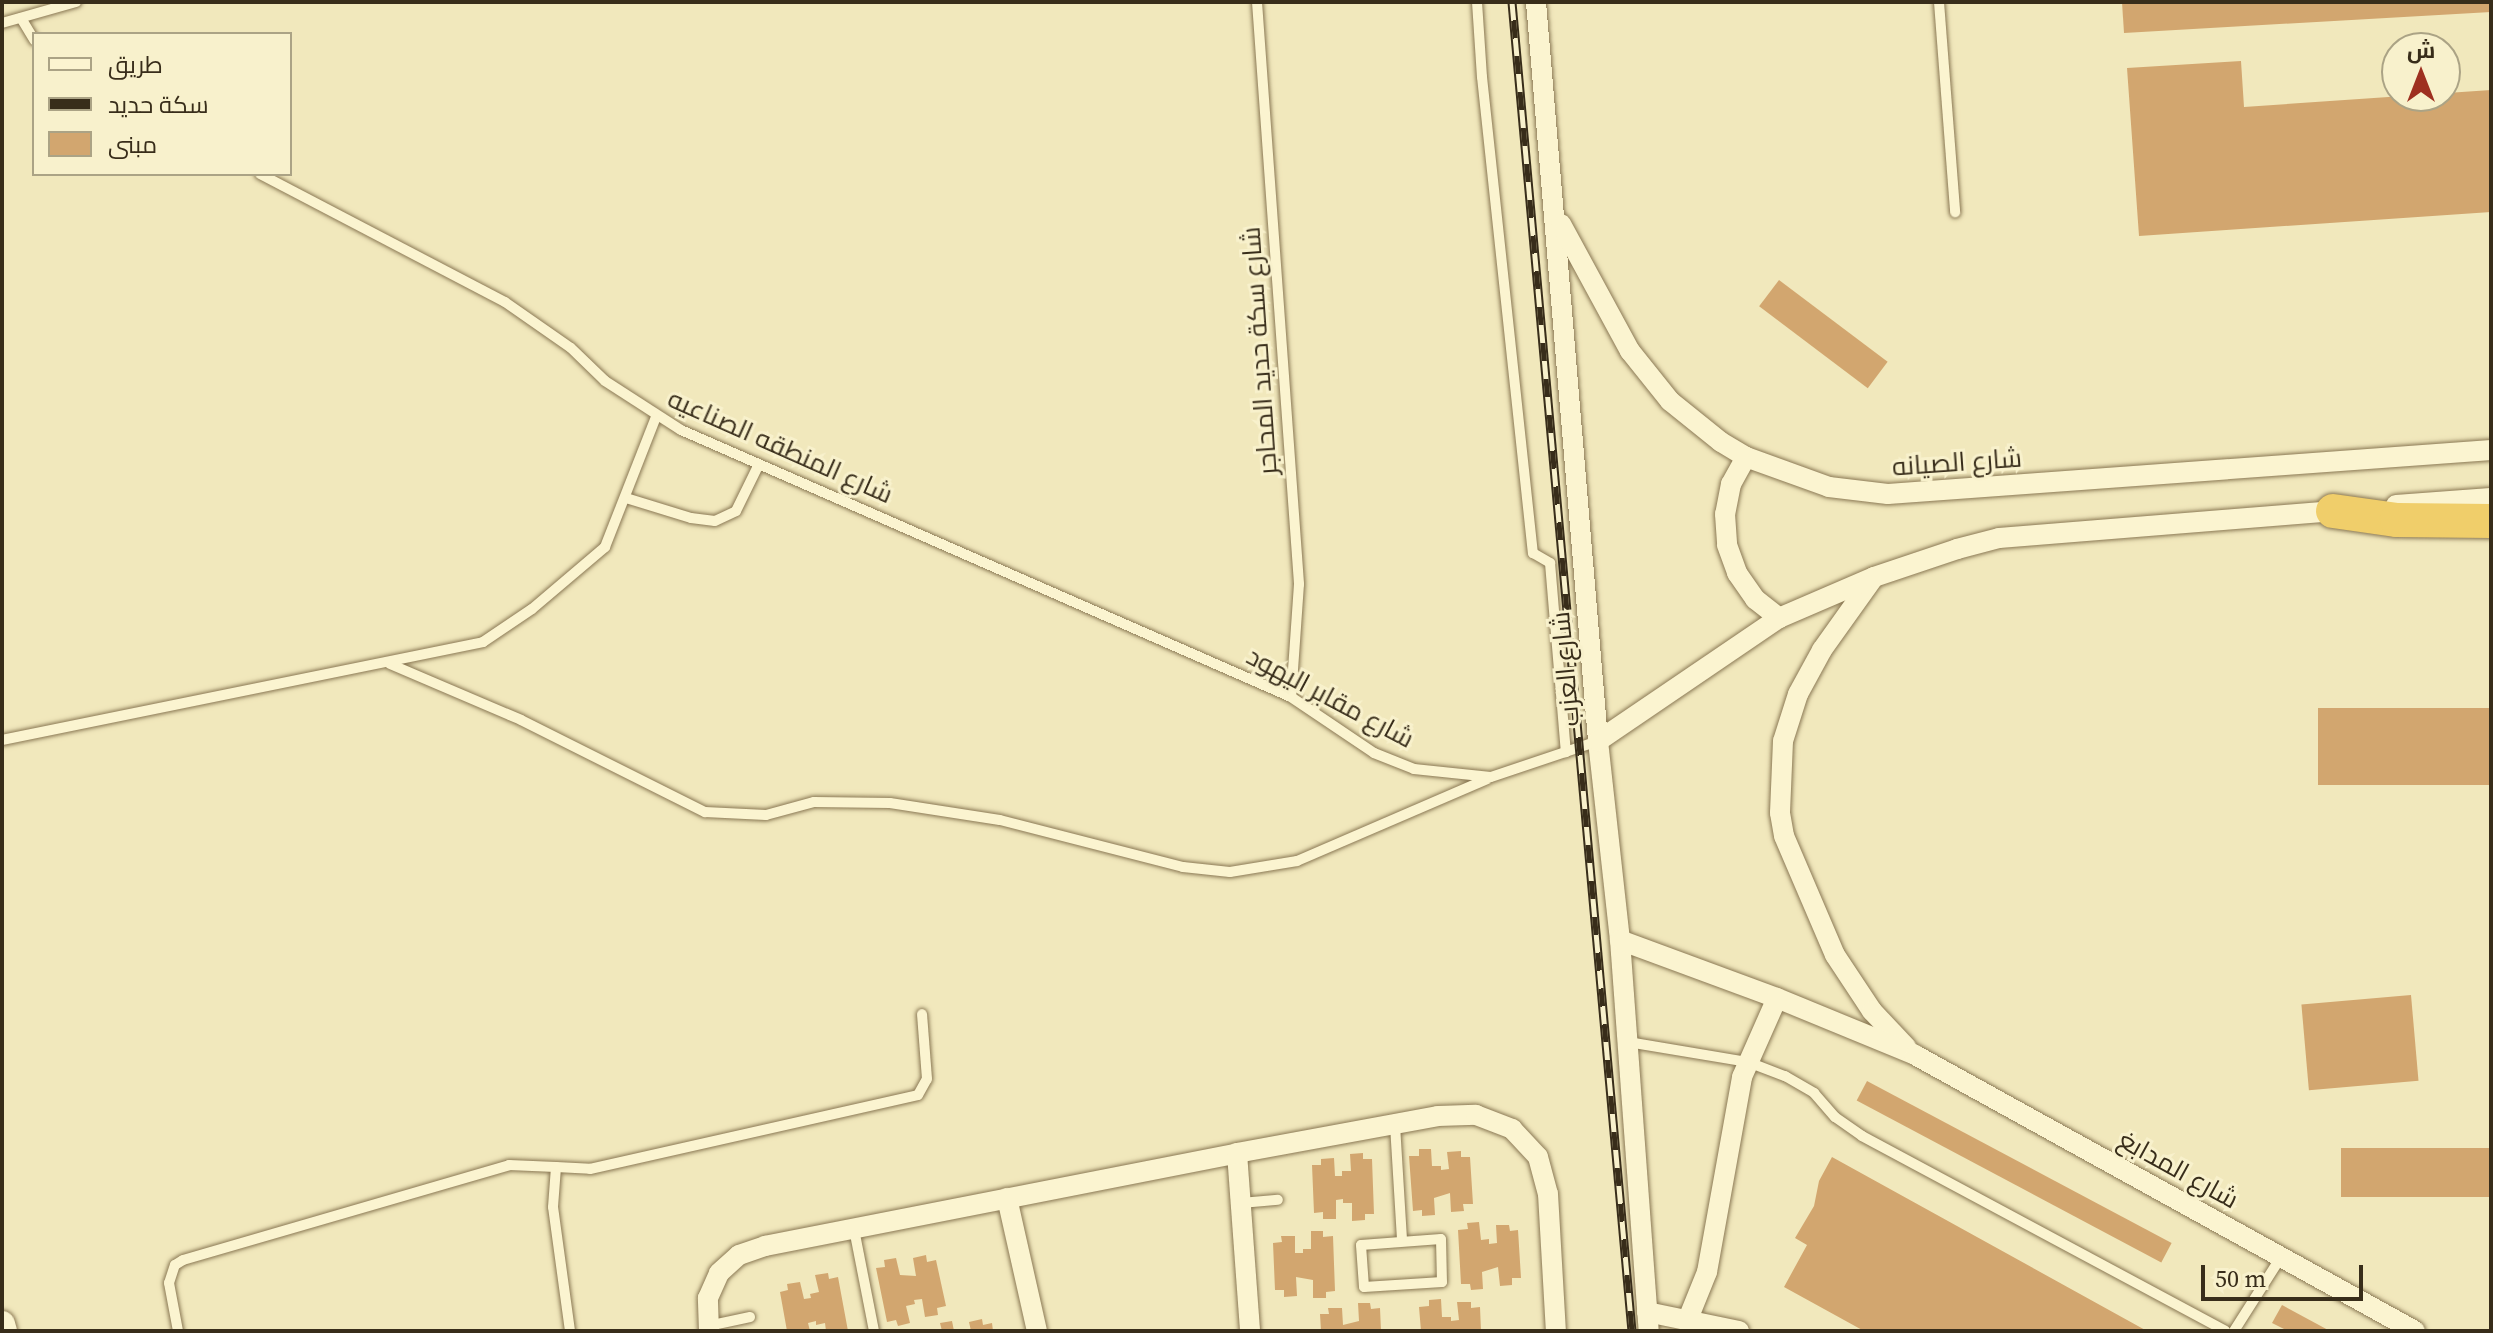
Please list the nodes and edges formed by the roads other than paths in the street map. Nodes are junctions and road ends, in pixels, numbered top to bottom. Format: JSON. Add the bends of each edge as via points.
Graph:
{"nodes":[{"id":1,"x":76,"y":2,"type":"edge"},
{"id":2,"x":1257,"y":2,"type":"edge"},
{"id":3,"x":1477,"y":2,"type":"edge"},
{"id":4,"x":1536,"y":2,"type":"edge"},
{"id":5,"x":1939,"y":2,"type":"edge"},
{"id":6,"x":21,"y":18,"type":"junction"},
{"id":7,"x":2,"y":23,"type":"edge"},
{"id":8,"x":32,"y":37,"type":"edge"},
{"id":9,"x":264,"y":176,"type":"edge"},
{"id":10,"x":1955,"y":212,"type":"dead end"},
{"id":11,"x":1556,"y":213,"type":"junction"},
{"id":12,"x":656,"y":417,"type":"junction"},
{"id":13,"x":2491,"y":450,"type":"edge"},
{"id":14,"x":1746,"y":457,"type":"junction"},
{"id":15,"x":759,"y":464,"type":"junction"},
{"id":16,"x":626,"y":498,"type":"junction"},
{"id":17,"x":2491,"y":498,"type":"edge"},
{"id":18,"x":2333,"y":511,"type":"junction"},
{"id":19,"x":2491,"y":521,"type":"edge"},
{"id":20,"x":1874,"y":577,"type":"junction"},
{"id":21,"x":1779,"y":618,"type":"junction"},
{"id":22,"x":1138,"y":628,"type":"joint"},
{"id":23,"x":390,"y":664,"type":"junction"},
{"id":24,"x":1291,"y":697,"type":"junction"},
{"id":25,"x":2,"y":740,"type":"edge"},
{"id":26,"x":1598,"y":741,"type":"junction"},
{"id":27,"x":1566,"y":752,"type":"junction"},
{"id":28,"x":1491,"y":777,"type":"junction"},
{"id":29,"x":1620,"y":940,"type":"junction"},
{"id":30,"x":1777,"y":998,"type":"junction"},
{"id":31,"x":922,"y":1014,"type":"dead end"},
{"id":32,"x":1628,"y":1042,"type":"junction"},
{"id":33,"x":1915,"y":1055,"type":"junction"},
{"id":34,"x":1748,"y":1062,"type":"junction"},
{"id":35,"x":1395,"y":1125,"type":"junction"},
{"id":36,"x":1237,"y":1153,"type":"junction"},
{"id":37,"x":556,"y":1167,"type":"junction"},
{"id":38,"x":1007,"y":1198,"type":"junction"},
{"id":39,"x":1278,"y":1200,"type":"dead end"},
{"id":40,"x":1241,"y":1203,"type":"junction"},
{"id":41,"x":854,"y":1229,"type":"junction"},
{"id":42,"x":1402,"y":1241,"type":"junction"},
{"id":43,"x":2281,"y":1257,"type":"junction"},
{"id":44,"x":750,"y":1317,"type":"dead end"},
{"id":45,"x":1688,"y":1319,"type":"junction"},
{"id":46,"x":1648,"y":1321,"type":"edge"},
{"id":47,"x":2,"y":1324,"type":"edge"},
{"id":48,"x":708,"y":1328,"type":"edge"},
{"id":49,"x":4,"y":1331,"type":"edge"},
{"id":50,"x":178,"y":1331,"type":"edge"},
{"id":51,"x":570,"y":1331,"type":"edge"},
{"id":52,"x":874,"y":1331,"type":"edge"},
{"id":53,"x":1037,"y":1331,"type":"edge"},
{"id":54,"x":1250,"y":1331,"type":"edge"},
{"id":55,"x":1556,"y":1331,"type":"edge"},
{"id":56,"x":1739,"y":1331,"type":"edge"},
{"id":57,"x":2225,"y":1331,"type":"edge"},
{"id":58,"x":2234,"y":1331,"type":"edge"},
{"id":59,"x":2415,"y":1331,"type":"edge"}],
"edges":[{"from":1,"to":6,"type":"lane"},
{"from":2,"to":24,"type":"lane","name":"شارع سكة حديد المحاجر","via":[[1299,584]]},
{"from":3,"to":27,"type":"lane","via":[[1533,553],[1550,563]]},
{"from":4,"to":11,"type":"street","name":"شارع العزب"},
{"from":5,"to":10,"type":"lane"},
{"from":6,"to":7,"type":"lane"},
{"from":6,"to":8,"type":"lane"},
{"from":9,"to":12,"type":"lane","name":"شارع المنطقه الصناعيه","via":[[505,302]]},
{"from":11,"to":14,"type":"street","name":"شارع الصيانه","via":[[1613,323],[1649,377],[1695,422]]},
{"from":11,"to":26,"type":"street","name":"شارع العزب"},
{"from":12,"to":15,"type":"lane","name":"شارع المنطقه الصناعيه"},
{"from":12,"to":16,"type":"lane"},
{"from":13,"to":14,"type":"street","name":"شارع الصيانه","via":[[1888,494],[1829,487]]},
{"from":14,"to":21,"type":"street","via":[[1731,484],[1725,514],[1727,545],[1746,586]]},
{"from":15,"to":16,"type":"lane","via":[[736,511],[715,521]]},
{"from":15,"to":22,"type":"lane","name":"شارع المنطقه الصناعيه"},
{"from":16,"to":23,"type":"lane","via":[[605,547],[532,609],[483,642]]},
{"from":17,"to":18,"type":"street"},
{"from":18,"to":19,"type":"highway","via":[[2408,521]]},
{"from":18,"to":20,"type":"street","via":[[1999,538]]},
{"from":20,"to":21,"type":"street"},
{"from":20,"to":33,"type":"street","name":"شارع المدابغ","via":[[1798,694],[1783,741],[1780,813],[1784,836],[1835,955],[1872,1011]]},
{"from":21,"to":26,"type":"street"},
{"from":22,"to":24,"type":"lane","name":"شارع مقابر اليهود"},
{"from":23,"to":25,"type":"lane"},
{"from":23,"to":28,"type":"lane","via":[[521,720],[705,812],[766,815],[814,802],[855,800],[906,804],[1000,820],[1183,867],[1230,872],[1297,861]]},
{"from":24,"to":28,"type":"lane","name":"شارع مقابر اليهود","via":[[1374,753],[1414,769]]},
{"from":26,"to":27,"type":"lane","name":"شارع مقابر اليهود"},
{"from":26,"to":29,"type":"street","name":"شارع العزب"},
{"from":27,"to":28,"type":"lane","name":"شارع مقابر اليهود"},
{"from":29,"to":30,"type":"street","name":"شارع المدابغ"},
{"from":29,"to":32,"type":"street","name":"شارع العزب"},
{"from":30,"to":33,"type":"street","name":"شارع المدابغ"},
{"from":30,"to":34,"type":"street"},
{"from":31,"to":37,"type":"lane","via":[[927,1079],[918,1095],[590,1169]]},
{"from":32,"to":34,"type":"lane"},
{"from":32,"to":46,"type":"street","name":"شارع العزب"},
{"from":33,"to":43,"type":"street","name":"شارع المدابغ"},
{"from":34,"to":45,"type":"street","via":[[1707,1272]]},
{"from":34,"to":57,"type":"lane","via":[[1814,1093],[1862,1136]]},
{"from":35,"to":36,"type":"street"},
{"from":35,"to":42,"type":"lane"},
{"from":35,"to":55,"type":"street","via":[[1476,1115],[1512,1129],[1538,1157],[1548,1194]]},
{"from":36,"to":38,"type":"street"},
{"from":36,"to":40,"type":"street"},
{"from":37,"to":50,"type":"lane","via":[[509,1165],[183,1260],[175,1265],[169,1283]]},
{"from":37,"to":51,"type":"lane","via":[[553,1207]]},
{"from":38,"to":41,"type":"street"},
{"from":38,"to":53,"type":"street"},
{"from":39,"to":40,"type":"lane"},
{"from":40,"to":54,"type":"street"},
{"from":41,"to":48,"type":"street","via":[[739,1255],[719,1273],[708,1298]]},
{"from":41,"to":52,"type":"lane"},
{"from":42,"to":42,"type":"lane","via":[[1441,1239],[1443,1281],[1364,1287],[1361,1245]]},
{"from":43,"to":58,"type":"lane"},
{"from":43,"to":59,"type":"street","name":"شارع المدابغ"},
{"from":44,"to":48,"type":"lane"},
{"from":45,"to":46,"type":"street"},
{"from":45,"to":56,"type":"street"},
{"from":47,"to":49,"type":"street"}]}
